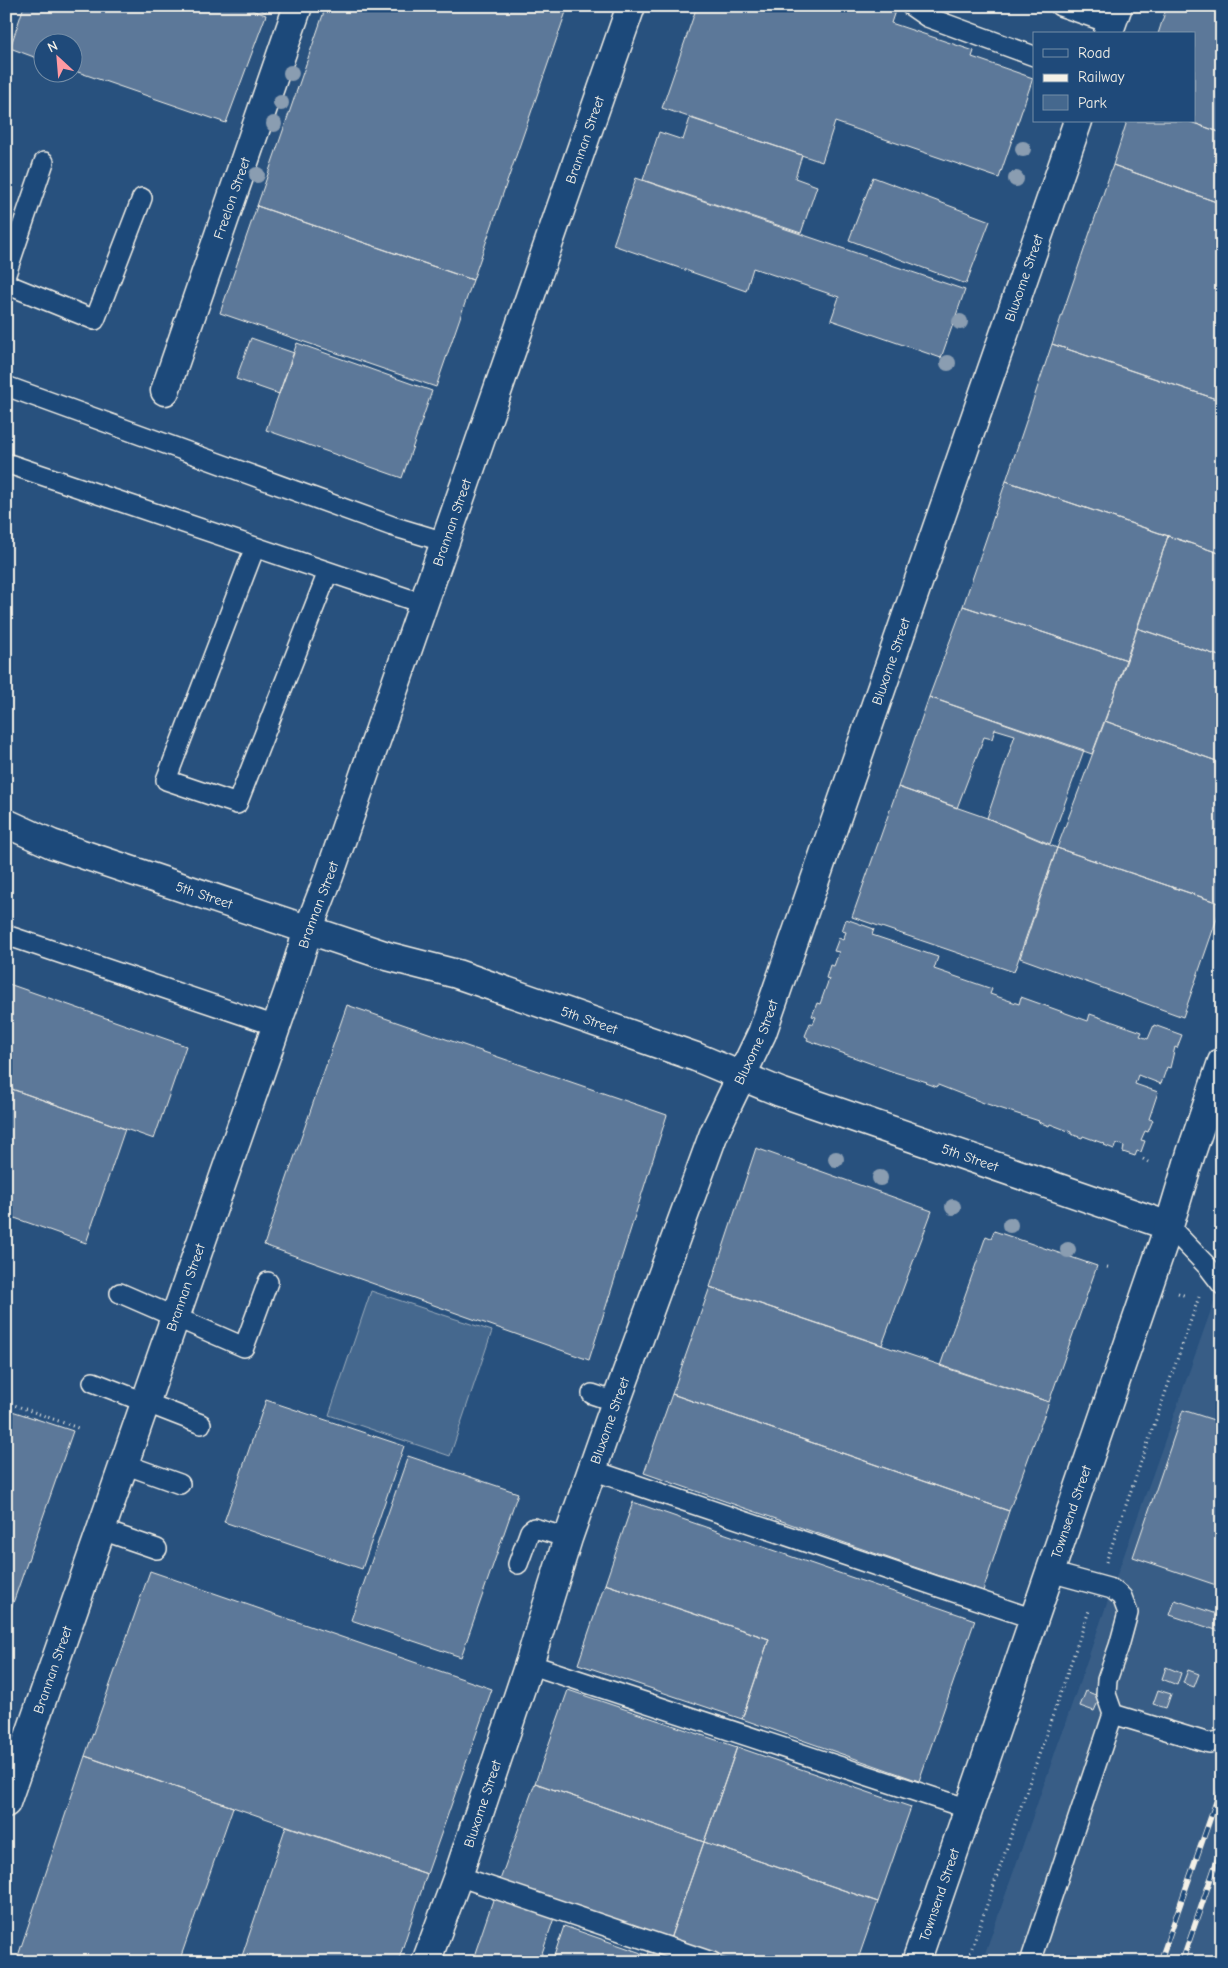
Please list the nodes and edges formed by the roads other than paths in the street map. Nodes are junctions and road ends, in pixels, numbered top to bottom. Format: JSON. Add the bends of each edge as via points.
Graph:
{"nodes":[{"id":1,"x":298,"y":6,"type":"edge"},
{"id":2,"x":631,"y":6,"type":"edge"},
{"id":3,"x":911,"y":6,"type":"edge"},
{"id":4,"x":1060,"y":6,"type":"edge"},
{"id":5,"x":1113,"y":21,"type":"edge"},
{"id":6,"x":1033,"y":56,"type":"edge"},
{"id":7,"x":1078,"y":122,"type":"edge"},
{"id":8,"x":44,"y":162,"type":"dead end"},
{"id":9,"x":142,"y":198,"type":"dead end"},
{"id":10,"x":6,"y":274,"type":"edge"},
{"id":11,"x":6,"y":284,"type":"edge"},
{"id":12,"x":6,"y":386,"type":"edge"},
{"id":13,"x":165,"y":391,"type":"dead end"},
{"id":14,"x":6,"y":462,"type":"edge"},
{"id":15,"x":445,"y":542,"type":"junction"},
{"id":16,"x":255,"y":547,"type":"junction"},
{"id":17,"x":328,"y":572,"type":"junction"},
{"id":18,"x":424,"y":604,"type":"junction"},
{"id":19,"x":6,"y":823,"type":"edge"},
{"id":20,"x":308,"y":930,"type":"junction"},
{"id":21,"x":6,"y":935,"type":"edge"},
{"id":22,"x":276,"y":1026,"type":"junction"},
{"id":23,"x":1222,"y":1062,"type":"edge"},
{"id":24,"x":741,"y":1076,"type":"junction"},
{"id":25,"x":1169,"y":1226,"type":"junction"},
{"id":26,"x":268,"y":1282,"type":"dead end"},
{"id":27,"x":1222,"y":1285,"type":"edge"},
{"id":28,"x":120,"y":1293,"type":"dead end"},
{"id":29,"x":175,"y":1317,"type":"junction"},
{"id":30,"x":93,"y":1382,"type":"dead end"},
{"id":31,"x":145,"y":1402,"type":"junction"},
{"id":32,"x":201,"y":1424,"type":"dead end"},
{"id":33,"x":124,"y":1464,"type":"junction"},
{"id":34,"x":592,"y":1470,"type":"junction"},
{"id":35,"x":180,"y":1484,"type":"dead end"},
{"id":36,"x":102,"y":1530,"type":"junction"},
{"id":37,"x":568,"y":1538,"type":"junction"},
{"id":38,"x":157,"y":1549,"type":"dead end"},
{"id":39,"x":518,"y":1564,"type":"dead end"},
{"id":40,"x":1050,"y":1572,"type":"junction"},
{"id":41,"x":1034,"y":1619,"type":"junction"},
{"id":42,"x":529,"y":1664,"type":"junction"},
{"id":43,"x":1113,"y":1714,"type":"junction"},
{"id":44,"x":1222,"y":1740,"type":"edge"},
{"id":45,"x":6,"y":1803,"type":"edge"},
{"id":46,"x":969,"y":1809,"type":"junction"},
{"id":47,"x":458,"y":1876,"type":"junction"},
{"id":48,"x":426,"y":1962,"type":"edge"},
{"id":49,"x":712,"y":1962,"type":"edge"},
{"id":50,"x":916,"y":1962,"type":"edge"},
{"id":51,"x":1030,"y":1962,"type":"edge"}],
"edges":[{"from":1,"to":13,"type":"street","name":"Freelon Street"},
{"from":2,"to":15,"type":"street","name":"Brannan Street"},
{"from":3,"to":6,"type":"lane","via":[[927,17]]},
{"from":4,"to":5,"type":"lane"},
{"from":7,"to":24,"type":"street","name":"Bluxome Street","via":[[762,1033]]},
{"from":8,"to":10,"type":"lane"},
{"from":9,"to":11,"type":"lane","via":[[96,320]]},
{"from":12,"to":15,"type":"lane","via":[[392,526]]},
{"from":14,"to":16,"type":"lane"},
{"from":15,"to":18,"type":"street","name":"Brannan Street"},
{"from":16,"to":17,"type":"lane"},
{"from":16,"to":17,"type":"lane","via":[[166,780],[237,804]]},
{"from":17,"to":18,"type":"lane"},
{"from":18,"to":20,"type":"street","name":"Brannan Street"},
{"from":19,"to":20,"type":"street","name":"5th Street","via":[[52,844]]},
{"from":20,"to":22,"type":"street","name":"Brannan Street"},
{"from":20,"to":24,"type":"street","name":"5th Street","via":[[387,956],[457,974],[696,1057]]},
{"from":21,"to":22,"type":"lane"},
{"from":22,"to":29,"type":"street","name":"Brannan Street"},
{"from":23,"to":25,"type":"street","name":"Townsend Street"},
{"from":24,"to":25,"type":"street","name":"5th Street","via":[[938,1148]]},
{"from":24,"to":34,"type":"street","name":"Bluxome Street","via":[[714,1133],[604,1398]]},
{"from":25,"to":27,"type":"lane"},
{"from":25,"to":40,"type":"street","name":"Townsend Street"},
{"from":26,"to":29,"type":"lane","via":[[244,1347]]},
{"from":28,"to":29,"type":"lane"},
{"from":29,"to":31,"type":"street","name":"Brannan Street"},
{"from":30,"to":31,"type":"lane"},
{"from":31,"to":32,"type":"lane"},
{"from":31,"to":33,"type":"street","name":"Brannan Street"},
{"from":33,"to":35,"type":"lane"},
{"from":33,"to":36,"type":"street","name":"Brannan Street"},
{"from":34,"to":37,"type":"street","name":"Bluxome Street"},
{"from":34,"to":41,"type":"lane"},
{"from":36,"to":38,"type":"lane"},
{"from":36,"to":45,"type":"street","name":"Brannan Street"},
{"from":37,"to":39,"type":"lane","via":[[534,1528]]},
{"from":37,"to":42,"type":"street","name":"Bluxome Street"},
{"from":40,"to":41,"type":"street","name":"Townsend Street"},
{"from":40,"to":43,"type":"lane","via":[[1112,1589],[1122,1597],[1128,1612],[1107,1680],[1106,1694]]},
{"from":41,"to":46,"type":"street","name":"Townsend Street"},
{"from":42,"to":46,"type":"lane"},
{"from":42,"to":47,"type":"street","name":"Bluxome Street"},
{"from":43,"to":44,"type":"lane","via":[[1209,1743]]},
{"from":43,"to":51,"type":"lane"},
{"from":46,"to":50,"type":"street","name":"Townsend Street"},
{"from":47,"to":48,"type":"street","name":"Bluxome Street"},
{"from":47,"to":49,"type":"lane"}]}
